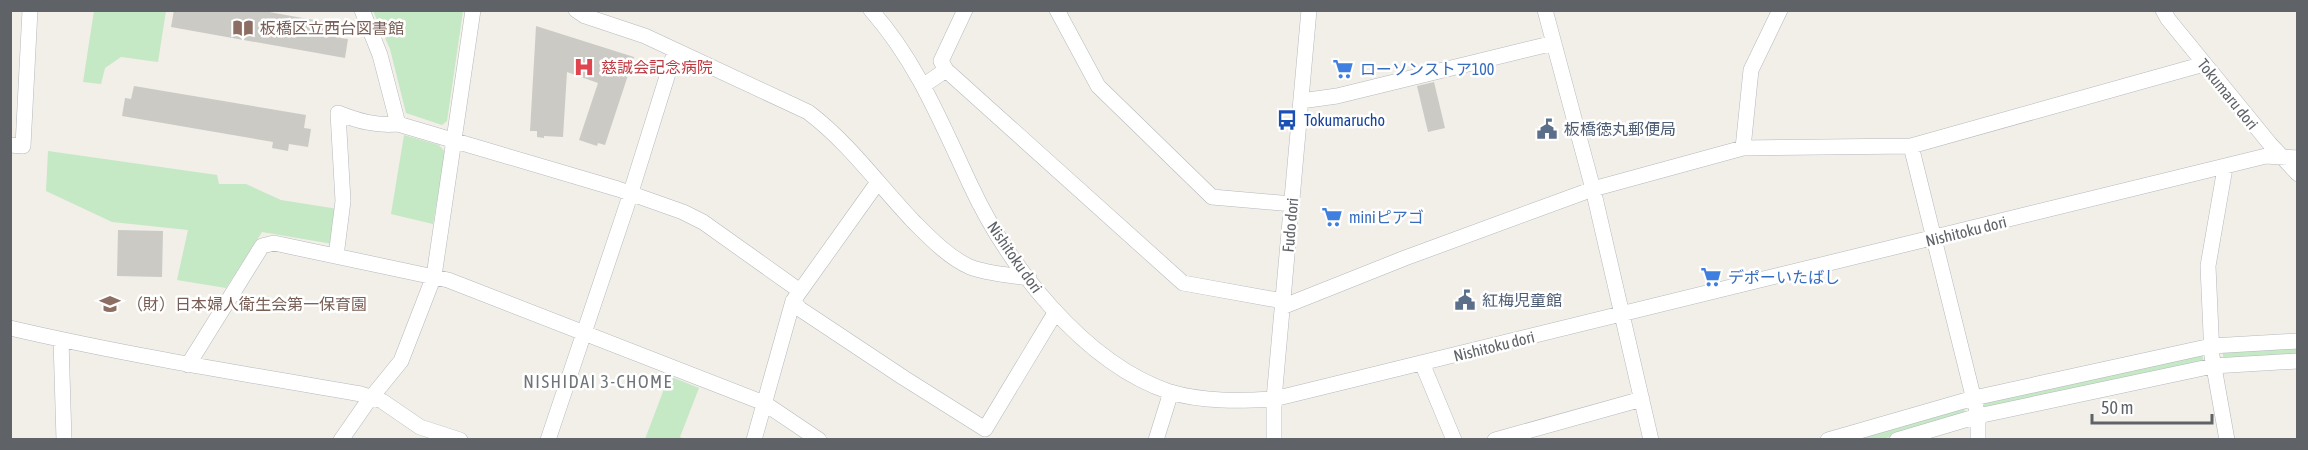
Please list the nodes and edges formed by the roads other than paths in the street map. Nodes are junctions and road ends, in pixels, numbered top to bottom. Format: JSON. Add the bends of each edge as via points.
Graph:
{"nodes":[{"id":1,"x":30,"y":10,"type":"edge"},
{"id":2,"x":362,"y":10,"type":"edge"},
{"id":3,"x":473,"y":10,"type":"edge"},
{"id":4,"x":576,"y":10,"type":"edge"},
{"id":5,"x":871,"y":10,"type":"edge"},
{"id":6,"x":965,"y":10,"type":"edge"},
{"id":7,"x":1057,"y":10,"type":"edge"},
{"id":8,"x":1309,"y":10,"type":"edge"},
{"id":9,"x":1545,"y":10,"type":"edge"},
{"id":10,"x":1780,"y":10,"type":"edge"},
{"id":11,"x":2163,"y":10,"type":"edge"},
{"id":12,"x":1554,"y":43,"type":"junction"},
{"id":13,"x":675,"y":51,"type":"junction"},
{"id":14,"x":2204,"y":64,"type":"junction"},
{"id":15,"x":946,"y":70,"type":"junction"},
{"id":16,"x":924,"y":85,"type":"junction"},
{"id":17,"x":1301,"y":101,"type":"junction"},
{"id":18,"x":398,"y":124,"type":"junction"},
{"id":19,"x":454,"y":140,"type":"junction"},
{"id":20,"x":10,"y":145,"type":"edge"},
{"id":21,"x":1911,"y":146,"type":"junction"},
{"id":22,"x":1743,"y":148,"type":"junction"},
{"id":23,"x":2290,"y":157,"type":"edge"},
{"id":24,"x":2225,"y":168,"type":"junction"},
{"id":25,"x":2298,"y":174,"type":"edge"},
{"id":26,"x":878,"y":182,"type":"junction"},
{"id":27,"x":1593,"y":189,"type":"junction"},
{"id":28,"x":630,"y":194,"type":"junction"},
{"id":29,"x":1292,"y":204,"type":"junction"},
{"id":30,"x":1935,"y":238,"type":"junction"},
{"id":31,"x":336,"y":256,"type":"junction"},
{"id":32,"x":434,"y":276,"type":"junction"},
{"id":33,"x":1029,"y":278,"type":"junction"},
{"id":34,"x":796,"y":296,"type":"junction"},
{"id":35,"x":1282,"y":304,"type":"junction"},
{"id":36,"x":1055,"y":313,"type":"junction"},
{"id":37,"x":1622,"y":315,"type":"junction"},
{"id":38,"x":10,"y":328,"type":"edge"},
{"id":39,"x":584,"y":333,"type":"junction"},
{"id":40,"x":61,"y":340,"type":"junction"},
{"id":41,"x":2298,"y":341,"type":"edge"},
{"id":42,"x":2211,"y":346,"type":"junction"},
{"id":43,"x":2298,"y":361,"type":"edge"},
{"id":44,"x":1422,"y":363,"type":"junction"},
{"id":45,"x":188,"y":365,"type":"junction"},
{"id":46,"x":2213,"y":366,"type":"junction"},
{"id":47,"x":1171,"y":392,"type":"junction"},
{"id":48,"x":371,"y":396,"type":"junction"},
{"id":49,"x":1974,"y":398,"type":"junction"},
{"id":50,"x":1274,"y":399,"type":"junction"},
{"id":51,"x":1642,"y":399,"type":"junction"},
{"id":52,"x":764,"y":404,"type":"junction"},
{"id":53,"x":1978,"y":416,"type":"junction"},
{"id":54,"x":64,"y":440,"type":"edge"},
{"id":55,"x":341,"y":440,"type":"edge"},
{"id":56,"x":460,"y":440,"type":"edge"},
{"id":57,"x":549,"y":440,"type":"edge"},
{"id":58,"x":754,"y":440,"type":"edge"},
{"id":59,"x":819,"y":440,"type":"edge"},
{"id":60,"x":1156,"y":440,"type":"edge"},
{"id":61,"x":1274,"y":440,"type":"edge"},
{"id":62,"x":1454,"y":440,"type":"edge"},
{"id":63,"x":1495,"y":440,"type":"edge"},
{"id":64,"x":1651,"y":440,"type":"edge"},
{"id":65,"x":1828,"y":440,"type":"edge"},
{"id":66,"x":1897,"y":440,"type":"edge"},
{"id":67,"x":1978,"y":440,"type":"edge"},
{"id":68,"x":2227,"y":440,"type":"edge"}],
"edges":[{"from":1,"to":20,"type":"street","via":[[23,146]]},
{"from":2,"to":18,"type":"street","via":[[380,55]]},
{"from":3,"to":19,"type":"street"},
{"from":4,"to":13,"type":"street"},
{"from":5,"to":16,"type":"street","name":"Nishitoku dori"},
{"from":6,"to":15,"type":"street","via":[[941,61]]},
{"from":7,"to":29,"type":"street","via":[[1098,86],[1212,197]]},
{"from":8,"to":17,"type":"street","name":"Fudo dori"},
{"from":9,"to":12,"type":"street"},
{"from":10,"to":22,"type":"street","via":[[1751,70]]},
{"from":11,"to":14,"type":"street","name":"Tokumaru dori"},
{"from":12,"to":17,"type":"street","via":[[1337,96]]},
{"from":12,"to":27,"type":"street"},
{"from":13,"to":26,"type":"street","via":[[808,112],[830,128]]},
{"from":13,"to":28,"type":"street"},
{"from":14,"to":21,"type":"street"},
{"from":14,"to":23,"type":"street","name":"Tokumaru dori","via":[[2270,144]]},
{"from":15,"to":16,"type":"street"},
{"from":15,"to":35,"type":"street","via":[[1183,283]]},
{"from":16,"to":33,"type":"street","name":"Nishitoku dori","via":[[983,209]]},
{"from":17,"to":29,"type":"street","name":"Fudo dori"},
{"from":18,"to":19,"type":"street"},
{"from":18,"to":31,"type":"street","via":[[359,122],[338,113],[344,201]]},
{"from":19,"to":28,"type":"street"},
{"from":19,"to":32,"type":"street"},
{"from":21,"to":22,"type":"street"},
{"from":21,"to":30,"type":"street"},
{"from":22,"to":27,"type":"street"},
{"from":23,"to":24,"type":"street","name":"Nishitoku dori","via":[[2266,156]]},
{"from":23,"to":25,"type":"street","name":"Tokumaru dori"},
{"from":24,"to":30,"type":"street","name":"Nishitoku dori"},
{"from":24,"to":42,"type":"street","via":[[2208,266]]},
{"from":26,"to":33,"type":"street","via":[[950,255],[971,267]]},
{"from":26,"to":34,"type":"street"},
{"from":27,"to":35,"type":"street"},
{"from":27,"to":37,"type":"street"},
{"from":28,"to":34,"type":"street","via":[[700,220]]},
{"from":28,"to":39,"type":"street"},
{"from":29,"to":35,"type":"street","name":"Fudo dori"},
{"from":30,"to":37,"type":"street","name":"Nishitoku dori"},
{"from":30,"to":49,"type":"street"},
{"from":31,"to":32,"type":"street"},
{"from":31,"to":45,"type":"street","via":[[274,243],[262,246]]},
{"from":32,"to":39,"type":"street"},
{"from":32,"to":48,"type":"street","via":[[401,361]]},
{"from":33,"to":36,"type":"street","name":"Nishitoku dori"},
{"from":34,"to":36,"type":"street","via":[[800,309],[985,429]]},
{"from":34,"to":52,"type":"street"},
{"from":35,"to":50,"type":"street","name":"Fudo dori"},
{"from":36,"to":47,"type":"street","name":"Nishitoku dori","via":[[1108,359]]},
{"from":37,"to":44,"type":"street","name":"Nishitoku dori"},
{"from":37,"to":51,"type":"street"},
{"from":38,"to":40,"type":"street"},
{"from":39,"to":52,"type":"street"},
{"from":39,"to":57,"type":"street"},
{"from":40,"to":45,"type":"street"},
{"from":40,"to":54,"type":"street"},
{"from":41,"to":42,"type":"street"},
{"from":42,"to":46,"type":"street"},
{"from":42,"to":49,"type":"street"},
{"from":43,"to":46,"type":"street"},
{"from":44,"to":50,"type":"street","name":"Nishitoku dori"},
{"from":44,"to":62,"type":"street"},
{"from":45,"to":48,"type":"street"},
{"from":46,"to":53,"type":"street"},
{"from":46,"to":68,"type":"street"},
{"from":47,"to":50,"type":"street","name":"Nishitoku dori","via":[[1223,400]]},
{"from":47,"to":60,"type":"street"},
{"from":48,"to":55,"type":"street"},
{"from":48,"to":56,"type":"street","via":[[420,428]]},
{"from":49,"to":53,"type":"street"},
{"from":49,"to":65,"type":"street"},
{"from":50,"to":61,"type":"street","name":"Fudo dori"},
{"from":51,"to":63,"type":"street"},
{"from":51,"to":64,"type":"street"},
{"from":52,"to":58,"type":"street"},
{"from":52,"to":59,"type":"street"},
{"from":53,"to":66,"type":"street"},
{"from":53,"to":67,"type":"street"}]}
